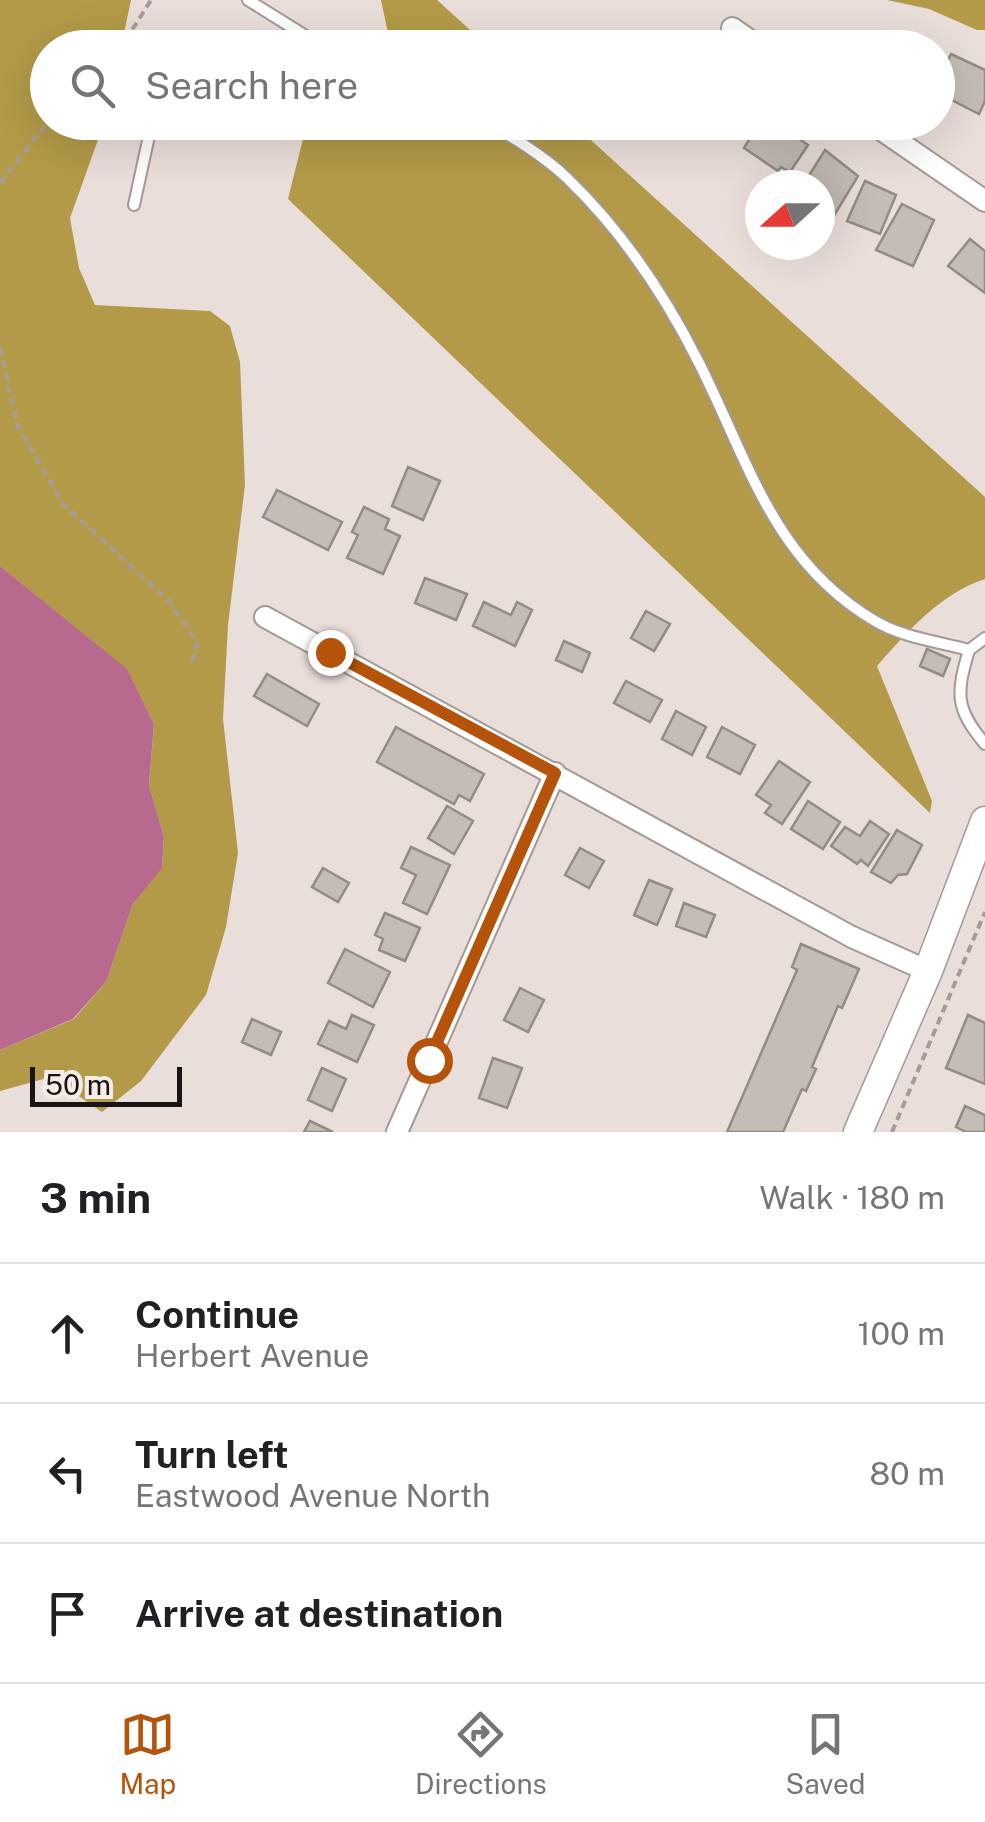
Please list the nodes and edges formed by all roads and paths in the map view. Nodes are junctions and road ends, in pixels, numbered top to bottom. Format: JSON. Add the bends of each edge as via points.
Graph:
{"nodes":[{"id":1,"x":151,"y":0,"type":"edge"},
{"id":2,"x":248,"y":0,"type":"edge"},
{"id":3,"x":732,"y":28,"type":"dead end"},
{"id":4,"x":131,"y":30,"type":"edge"},
{"id":5,"x":296,"y":30,"type":"edge"},
{"id":6,"x":735,"y":30,"type":"edge"},
{"id":7,"x":34,"y":140,"type":"edge"},
{"id":8,"x":148,"y":140,"type":"edge"},
{"id":9,"x":517,"y":140,"type":"edge"},
{"id":10,"x":896,"y":140,"type":"edge"},
{"id":11,"x":0,"y":183,"type":"edge"},
{"id":12,"x":985,"y":201,"type":"edge"},
{"id":13,"x":134,"y":206,"type":"dead end"},
{"id":14,"x":0,"y":347,"type":"edge"},
{"id":15,"x":266,"y":617,"type":"dead end"},
{"id":16,"x":985,"y":638,"type":"edge"},
{"id":17,"x":970,"y":650,"type":"junction"},
{"id":18,"x":192,"y":662,"type":"dead end"},
{"id":19,"x":985,"y":744,"type":"edge"},
{"id":20,"x":555,"y":773,"type":"junction"},
{"id":21,"x":985,"y":821,"type":"edge"},
{"id":22,"x":985,"y":912,"type":"edge"},
{"id":23,"x":928,"y":971,"type":"junction"},
{"id":24,"x":398,"y":1132,"type":"edge"},
{"id":25,"x":858,"y":1132,"type":"edge"},
{"id":26,"x":892,"y":1132,"type":"edge"}],
"edges":[{"from":1,"to":4,"type":"path"},
{"from":2,"to":5,"type":"lane"},
{"from":3,"to":6,"type":"street"},
{"from":7,"to":11,"type":"path"},
{"from":8,"to":13,"type":"lane"},
{"from":9,"to":17,"type":"lane","via":[[567,178],[670,309],[762,500],[822,583],[879,624]]},
{"from":10,"to":12,"type":"street"},
{"from":14,"to":18,"type":"path","via":[[17,424],[41,468],[63,504],[170,602],[198,644]]},
{"from":15,"to":20,"type":"street"},
{"from":16,"to":17,"type":"lane"},
{"from":17,"to":19,"type":"lane","via":[[959,685],[961,710]]},
{"from":20,"to":23,"type":"street","via":[[852,937]]},
{"from":20,"to":24,"type":"street"},
{"from":21,"to":23,"type":"main road"},
{"from":22,"to":26,"type":"path"},
{"from":23,"to":25,"type":"main road"}]}
